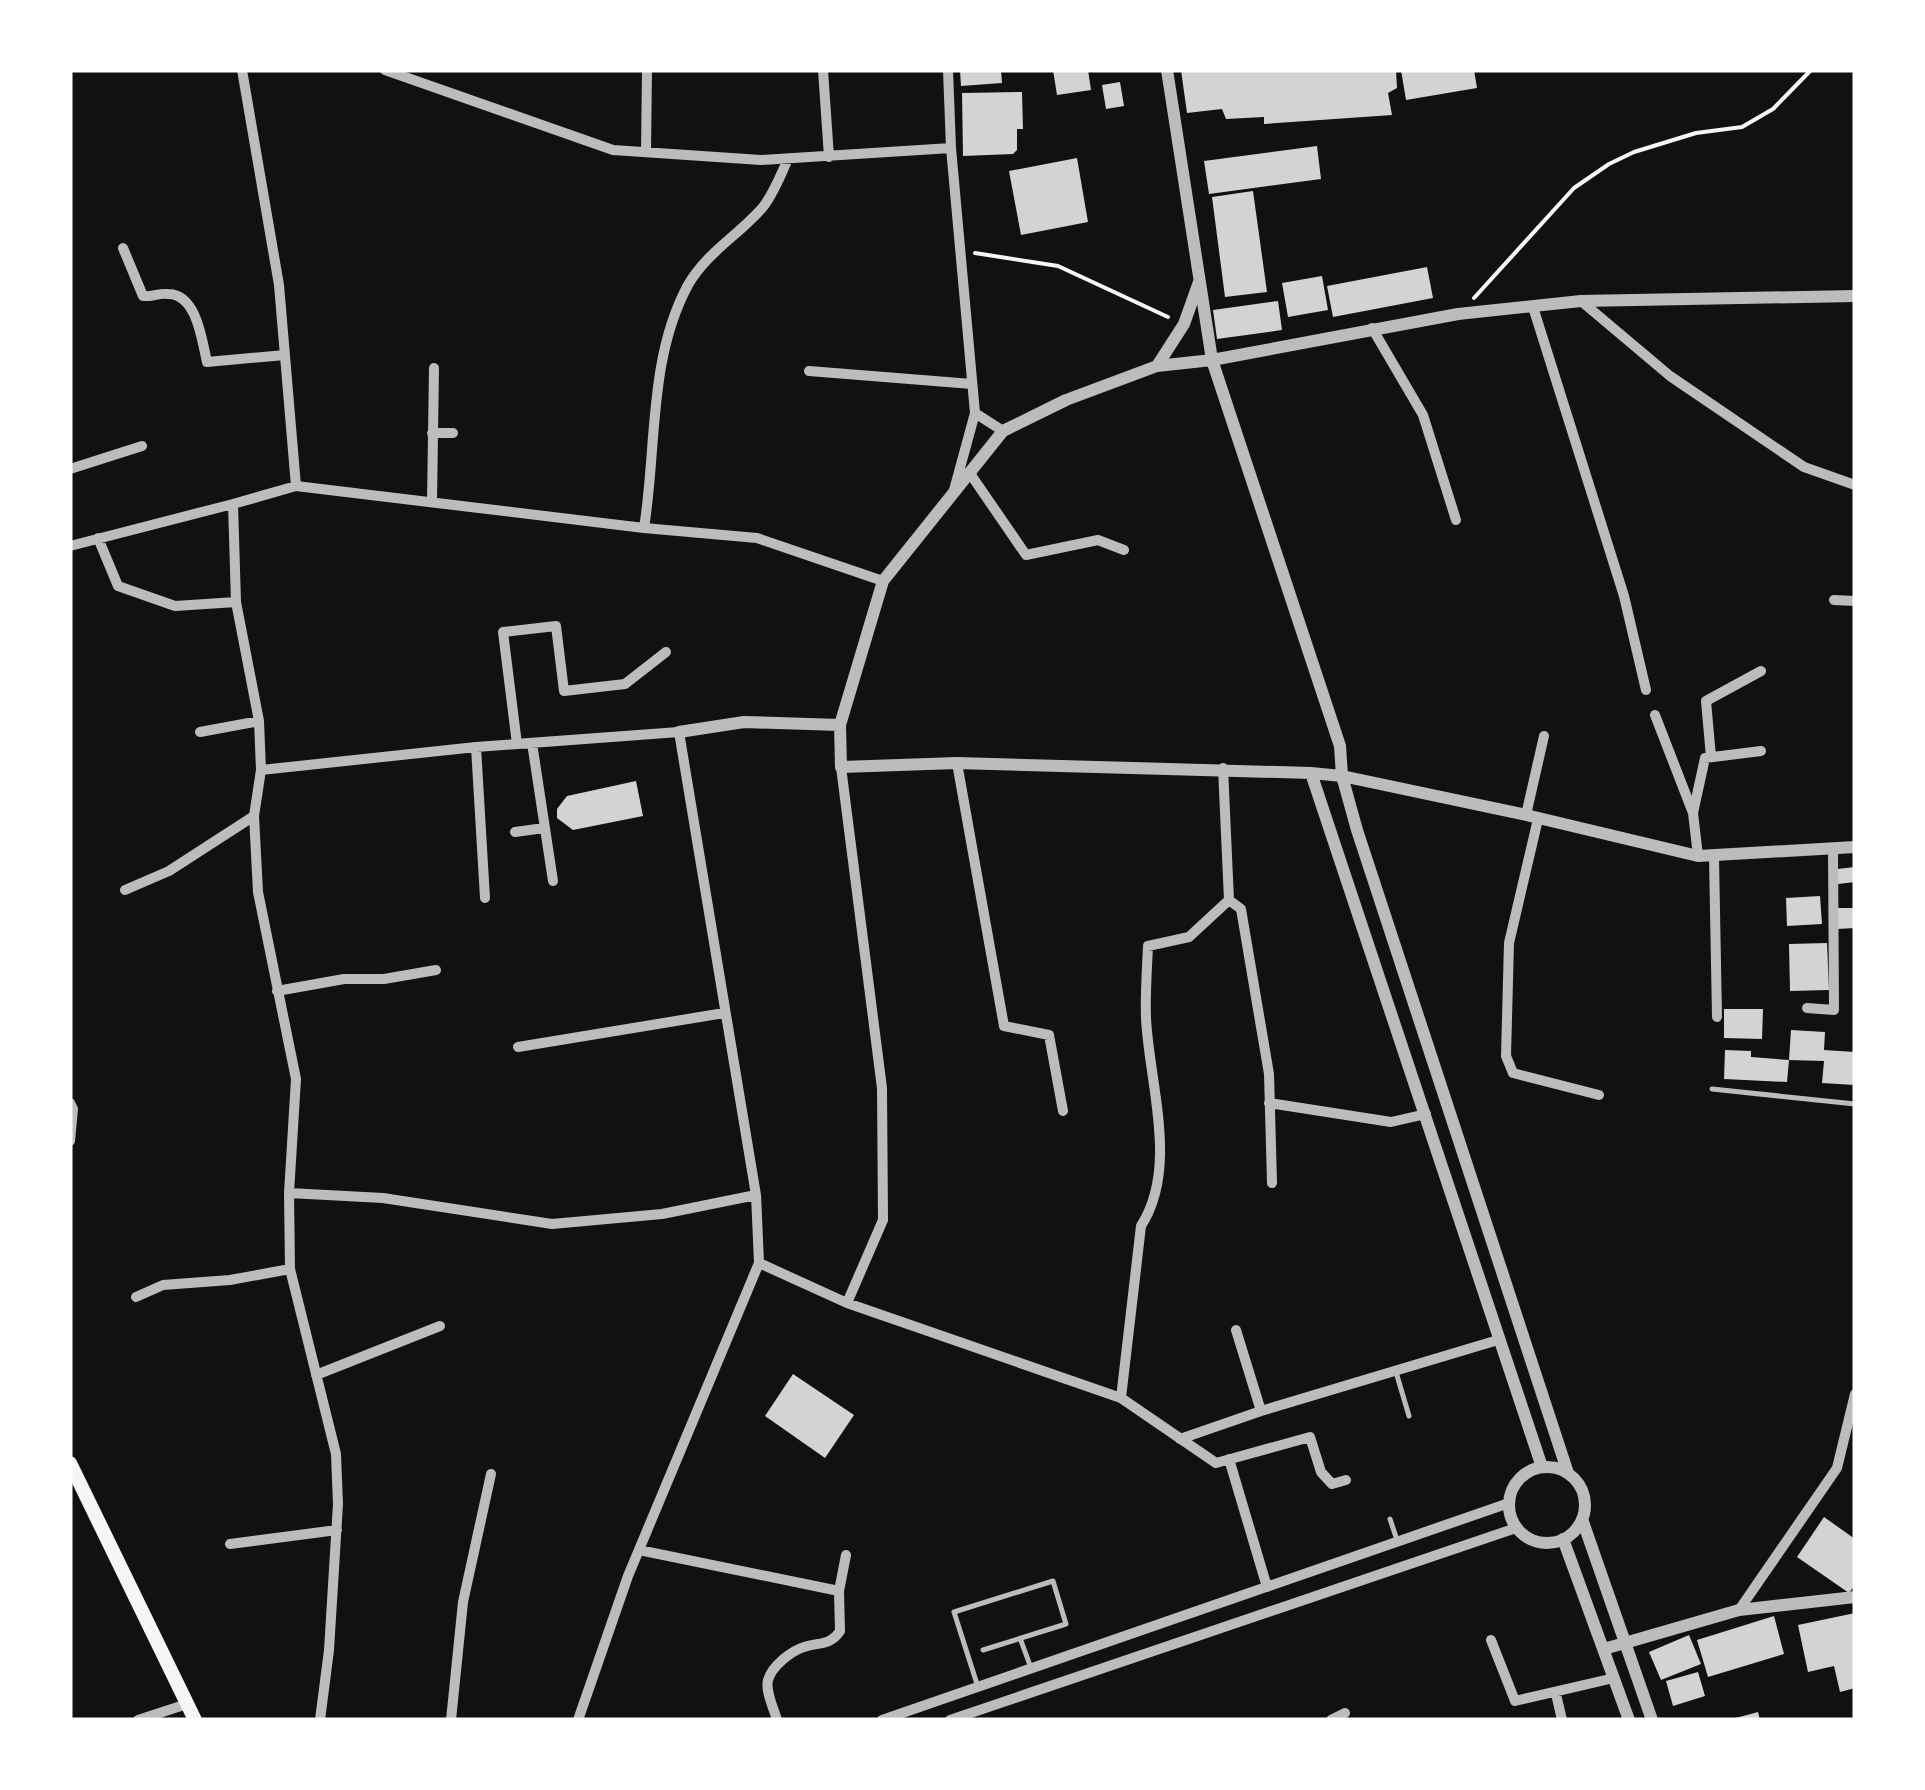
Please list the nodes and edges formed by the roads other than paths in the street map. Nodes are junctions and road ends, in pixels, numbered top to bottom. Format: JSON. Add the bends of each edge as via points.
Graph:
{"nodes":[{"id":1,"x":242,"y":70,"type":"edge"},
{"id":2,"x":385,"y":70,"type":"edge"},
{"id":3,"x":428,"y":70,"type":"edge"},
{"id":4,"x":647,"y":70,"type":"edge"},
{"id":5,"x":823,"y":70,"type":"edge"},
{"id":6,"x":948,"y":70,"type":"edge"},
{"id":7,"x":1167,"y":70,"type":"edge"},
{"id":8,"x":422,"y":84,"type":"junction"},
{"id":9,"x":951,"y":148,"type":"junction"},
{"id":10,"x":646,"y":152,"type":"junction"},
{"id":11,"x":829,"y":158,"type":"junction"},
{"id":12,"x":788,"y":159,"type":"junction"},
{"id":13,"x":123,"y":248,"type":"dead end"},
{"id":14,"x":1200,"y":280,"type":"junction"},
{"id":15,"x":1855,"y":296,"type":"edge"},
{"id":16,"x":1581,"y":301,"type":"junction"},
{"id":17,"x":1533,"y":306,"type":"junction"},
{"id":18,"x":1372,"y":328,"type":"junction"},
{"id":19,"x":286,"y":355,"type":"junction"},
{"id":20,"x":1212,"y":360,"type":"junction"},
{"id":21,"x":1157,"y":366,"type":"junction"},
{"id":22,"x":434,"y":368,"type":"dead end"},
{"id":23,"x":810,"y":371,"type":"dead end"},
{"id":24,"x":972,"y":384,"type":"junction"},
{"id":25,"x":975,"y":413,"type":"junction"},
{"id":26,"x":1003,"y":431,"type":"junction"},
{"id":27,"x":432,"y":433,"type":"junction"},
{"id":28,"x":453,"y":433,"type":"dead end"},
{"id":29,"x":142,"y":446,"type":"dead end"},
{"id":30,"x":70,"y":469,"type":"edge"},
{"id":31,"x":969,"y":472,"type":"junction"},
{"id":32,"x":1855,"y":484,"type":"edge"},
{"id":33,"x":296,"y":486,"type":"junction"},
{"id":34,"x":954,"y":490,"type":"junction"},
{"id":35,"x":432,"y":502,"type":"junction"},
{"id":36,"x":234,"y":504,"type":"junction"},
{"id":37,"x":1456,"y":520,"type":"dead end"},
{"id":38,"x":644,"y":528,"type":"junction"},
{"id":39,"x":98,"y":538,"type":"junction"},
{"id":40,"x":70,"y":546,"type":"edge"},
{"id":41,"x":1124,"y":550,"type":"dead end"},
{"id":42,"x":883,"y":580,"type":"junction"},
{"id":43,"x":1834,"y":600,"type":"dead end"},
{"id":44,"x":1855,"y":601,"type":"edge"},
{"id":45,"x":236,"y":602,"type":"junction"},
{"id":46,"x":666,"y":652,"type":"dead end"},
{"id":47,"x":1761,"y":672,"type":"dead end"},
{"id":48,"x":1646,"y":690,"type":"dead end"},
{"id":49,"x":1655,"y":715,"type":"dead end"},
{"id":50,"x":259,"y":721,"type":"junction"},
{"id":51,"x":840,"y":725,"type":"junction"},
{"id":52,"x":200,"y":732,"type":"dead end"},
{"id":53,"x":679,"y":732,"type":"junction"},
{"id":54,"x":1544,"y":736,"type":"dead end"},
{"id":55,"x":532,"y":743,"type":"junction"},
{"id":56,"x":517,"y":744,"type":"junction"},
{"id":57,"x":476,"y":747,"type":"junction"},
{"id":58,"x":1761,"y":751,"type":"dead end"},
{"id":59,"x":1711,"y":757,"type":"junction"},
{"id":60,"x":957,"y":763,"type":"junction"},
{"id":61,"x":840,"y":767,"type":"junction"},
{"id":62,"x":1223,"y":768,"type":"junction"},
{"id":63,"x":260,"y":770,"type":"junction"},
{"id":64,"x":1311,"y":773,"type":"junction"},
{"id":65,"x":1342,"y":776,"type":"junction"},
{"id":66,"x":1693,"y":813,"type":"junction"},
{"id":67,"x":254,"y":816,"type":"junction"},
{"id":68,"x":1532,"y":816,"type":"junction"},
{"id":69,"x":544,"y":828,"type":"junction"},
{"id":70,"x":515,"y":832,"type":"dead end"},
{"id":71,"x":1855,"y":847,"type":"edge"},
{"id":72,"x":1833,"y":848,"type":"junction"},
{"id":73,"x":1698,"y":856,"type":"junction"},
{"id":74,"x":1714,"y":857,"type":"junction"},
{"id":75,"x":552,"y":881,"type":"dead end"},
{"id":76,"x":125,"y":890,"type":"dead end"},
{"id":77,"x":486,"y":898,"type":"dead end"},
{"id":78,"x":1229,"y":900,"type":"junction"},
{"id":79,"x":436,"y":970,"type":"dead end"},
{"id":80,"x":277,"y":991,"type":"junction"},
{"id":81,"x":1807,"y":1008,"type":"dead end"},
{"id":82,"x":724,"y":1013,"type":"junction"},
{"id":83,"x":1717,"y":1017,"type":"dead end"},
{"id":84,"x":518,"y":1047,"type":"dead end"},
{"id":85,"x":1712,"y":1089,"type":"dead end"},
{"id":86,"x":1599,"y":1095,"type":"dead end"},
{"id":87,"x":70,"y":1103,"type":"edge"},
{"id":88,"x":1270,"y":1103,"type":"junction"},
{"id":89,"x":1855,"y":1104,"type":"edge"},
{"id":90,"x":1063,"y":1111,"type":"dead end"},
{"id":91,"x":1426,"y":1114,"type":"junction"},
{"id":92,"x":70,"y":1141,"type":"edge"},
{"id":93,"x":1272,"y":1183,"type":"dead end"},
{"id":94,"x":290,"y":1193,"type":"junction"},
{"id":95,"x":756,"y":1195,"type":"junction"},
{"id":96,"x":759,"y":1263,"type":"junction"},
{"id":97,"x":290,"y":1269,"type":"junction"},
{"id":98,"x":136,"y":1297,"type":"dead end"},
{"id":99,"x":847,"y":1303,"type":"junction"},
{"id":100,"x":440,"y":1326,"type":"dead end"},
{"id":101,"x":1236,"y":1330,"type":"dead end"},
{"id":102,"x":1498,"y":1340,"type":"junction"},
{"id":103,"x":1396,"y":1372,"type":"junction"},
{"id":104,"x":316,"y":1375,"type":"junction"},
{"id":105,"x":1855,"y":1394,"type":"edge"},
{"id":106,"x":1121,"y":1398,"type":"junction"},
{"id":107,"x":1261,"y":1411,"type":"junction"},
{"id":108,"x":1408,"y":1416,"type":"dead end"},
{"id":109,"x":1180,"y":1440,"type":"junction"},
{"id":110,"x":1230,"y":1460,"type":"junction"},
{"id":111,"x":70,"y":1464,"type":"edge"},
{"id":112,"x":1542,"y":1467,"type":"junction"},
{"id":113,"x":1568,"y":1473,"type":"junction"},
{"id":114,"x":491,"y":1474,"type":"dead end"},
{"id":115,"x":1346,"y":1480,"type":"dead end"},
{"id":116,"x":1508,"y":1503,"type":"junction"},
{"id":117,"x":1390,"y":1519,"type":"dead end"},
{"id":118,"x":1582,"y":1519,"type":"junction"},
{"id":119,"x":1516,"y":1528,"type":"junction"},
{"id":120,"x":337,"y":1530,"type":"junction"},
{"id":121,"x":1564,"y":1540,"type":"junction"},
{"id":122,"x":1398,"y":1543,"type":"junction"},
{"id":123,"x":230,"y":1544,"type":"dead end"},
{"id":124,"x":639,"y":1550,"type":"junction"},
{"id":125,"x":846,"y":1556,"type":"dead end"},
{"id":126,"x":1267,"y":1587,"type":"junction"},
{"id":127,"x":839,"y":1590,"type":"junction"},
{"id":128,"x":1855,"y":1597,"type":"edge"},
{"id":129,"x":1739,"y":1610,"type":"junction"},
{"id":130,"x":1020,"y":1638,"type":"junction"},
{"id":131,"x":1492,"y":1640,"type":"dead end"},
{"id":132,"x":1624,"y":1643,"type":"junction"},
{"id":133,"x":1604,"y":1649,"type":"junction"},
{"id":134,"x":983,"y":1650,"type":"dead end"},
{"id":135,"x":1031,"y":1669,"type":"junction"},
{"id":136,"x":1614,"y":1678,"type":"junction"},
{"id":137,"x":978,"y":1687,"type":"junction"},
{"id":138,"x":1556,"y":1694,"type":"junction"},
{"id":139,"x":187,"y":1704,"type":"junction"},
{"id":140,"x":1345,"y":1714,"type":"dead end"},
{"id":141,"x":138,"y":1720,"type":"edge"},
{"id":142,"x":194,"y":1720,"type":"edge"},
{"id":143,"x":320,"y":1720,"type":"edge"},
{"id":144,"x":451,"y":1720,"type":"edge"},
{"id":145,"x":578,"y":1720,"type":"edge"},
{"id":146,"x":777,"y":1720,"type":"edge"},
{"id":147,"x":882,"y":1720,"type":"edge"},
{"id":148,"x":950,"y":1720,"type":"edge"},
{"id":149,"x":1331,"y":1720,"type":"edge"},
{"id":150,"x":1562,"y":1720,"type":"edge"},
{"id":151,"x":1629,"y":1720,"type":"edge"},
{"id":152,"x":1652,"y":1720,"type":"edge"}],
"edges":[{"from":1,"to":19,"type":"street"},
{"from":2,"to":8,"type":"street"},
{"from":3,"to":8,"type":"street"},
{"from":4,"to":10,"type":"street"},
{"from":5,"to":11,"type":"street"},
{"from":6,"to":9,"type":"street"},
{"from":7,"to":14,"type":"street"},
{"from":8,"to":10,"type":"street","via":[[613,150]]},
{"from":9,"to":11,"type":"street"},
{"from":9,"to":24,"type":"street"},
{"from":10,"to":12,"type":"street"},
{"from":11,"to":12,"type":"street"},
{"from":12,"to":38,"type":"street","via":[[766,204],[714,249],[673,318],[654,408]]},
{"from":13,"to":19,"type":"street","via":[[143,296],[171,293],[187,304],[207,362]]},
{"from":14,"to":20,"type":"street"},
{"from":14,"to":21,"type":"street","via":[[1184,324]]},
{"from":15,"to":16,"type":"street"},
{"from":16,"to":17,"type":"street"},
{"from":16,"to":32,"type":"street","via":[[1670,376],[1789,456]]},
{"from":17,"to":18,"type":"street"},
{"from":17,"to":48,"type":"street","via":[[1624,596]]},
{"from":18,"to":20,"type":"street"},
{"from":18,"to":37,"type":"street","via":[[1422,415]]},
{"from":19,"to":33,"type":"street"},
{"from":20,"to":21,"type":"street"},
{"from":20,"to":65,"type":"street","via":[[1340,746]]},
{"from":21,"to":26,"type":"street"},
{"from":22,"to":27,"type":"street"},
{"from":23,"to":24,"type":"street"},
{"from":24,"to":25,"type":"street"},
{"from":25,"to":26,"type":"street"},
{"from":25,"to":34,"type":"street"},
{"from":26,"to":31,"type":"street"},
{"from":27,"to":28,"type":"street"},
{"from":27,"to":35,"type":"street"},
{"from":29,"to":30,"type":"street"},
{"from":31,"to":34,"type":"street"},
{"from":31,"to":41,"type":"street","via":[[1026,555],[1098,540]]},
{"from":33,"to":35,"type":"street"},
{"from":33,"to":36,"type":"street"},
{"from":34,"to":42,"type":"street"},
{"from":35,"to":38,"type":"street"},
{"from":36,"to":39,"type":"street"},
{"from":36,"to":45,"type":"street"},
{"from":38,"to":42,"type":"street","via":[[757,538]]},
{"from":39,"to":40,"type":"street"},
{"from":39,"to":45,"type":"street","via":[[118,586],[175,606]]},
{"from":42,"to":51,"type":"street"},
{"from":43,"to":44,"type":"street"},
{"from":45,"to":50,"type":"street"},
{"from":46,"to":56,"type":"street","via":[[626,684],[564,691],[556,626],[503,632]]},
{"from":47,"to":59,"type":"street","via":[[1706,701]]},
{"from":49,"to":66,"type":"street"},
{"from":50,"to":52,"type":"street"},
{"from":50,"to":63,"type":"street"},
{"from":51,"to":53,"type":"street","via":[[744,722]]},
{"from":51,"to":61,"type":"street"},
{"from":53,"to":55,"type":"street"},
{"from":53,"to":82,"type":"street"},
{"from":54,"to":68,"type":"street"},
{"from":55,"to":56,"type":"street"},
{"from":55,"to":69,"type":"street"},
{"from":56,"to":57,"type":"street"},
{"from":57,"to":63,"type":"street"},
{"from":57,"to":77,"type":"street"},
{"from":58,"to":59,"type":"street"},
{"from":59,"to":66,"type":"street","via":[[1705,758]]},
{"from":60,"to":61,"type":"street"},
{"from":60,"to":62,"type":"street"},
{"from":60,"to":90,"type":"street","via":[[1004,1026],[1048,1035]]},
{"from":61,"to":99,"type":"street","via":[[882,1106],[883,1220]]},
{"from":62,"to":64,"type":"street"},
{"from":62,"to":78,"type":"street"},
{"from":63,"to":67,"type":"street"},
{"from":64,"to":65,"type":"street"},
{"from":64,"to":91,"type":"street"},
{"from":65,"to":68,"type":"street"},
{"from":65,"to":113,"type":"street"},
{"from":66,"to":73,"type":"street"},
{"from":67,"to":76,"type":"street","via":[[170,870]]},
{"from":67,"to":80,"type":"street","via":[[258,892]]},
{"from":68,"to":73,"type":"street"},
{"from":68,"to":86,"type":"street","via":[[1510,944],[1506,1056],[1513,1074]]},
{"from":69,"to":70,"type":"street"},
{"from":69,"to":75,"type":"street"},
{"from":71,"to":72,"type":"street"},
{"from":72,"to":74,"type":"street"},
{"from":72,"to":81,"type":"street","via":[[1834,1010]]},
{"from":73,"to":74,"type":"street"},
{"from":74,"to":83,"type":"street"},
{"from":78,"to":88,"type":"street","via":[[1241,908]]},
{"from":78,"to":106,"type":"street","via":[[1189,937],[1148,946],[1146,1020],[1157,1104],[1158,1189],[1141,1226]]},
{"from":79,"to":80,"type":"street"},
{"from":80,"to":94,"type":"street","via":[[296,1079]]},
{"from":82,"to":84,"type":"street"},
{"from":82,"to":95,"type":"street"},
{"from":85,"to":89,"type":"lane"},
{"from":87,"to":92,"type":"street"},
{"from":88,"to":91,"type":"street","via":[[1391,1122]]},
{"from":88,"to":93,"type":"street"},
{"from":91,"to":102,"type":"street"},
{"from":94,"to":95,"type":"street","via":[[383,1198],[552,1224],[662,1214]]},
{"from":94,"to":97,"type":"street"},
{"from":95,"to":96,"type":"street"},
{"from":96,"to":99,"type":"street"},
{"from":96,"to":124,"type":"street"},
{"from":97,"to":98,"type":"street","via":[[163,1284]]},
{"from":97,"to":104,"type":"street"},
{"from":99,"to":106,"type":"street"},
{"from":100,"to":104,"type":"street"},
{"from":101,"to":107,"type":"street"},
{"from":102,"to":103,"type":"street"},
{"from":102,"to":112,"type":"street"},
{"from":103,"to":107,"type":"street"},
{"from":103,"to":108,"type":"lane"},
{"from":104,"to":120,"type":"street","via":[[336,1454]]},
{"from":105,"to":129,"type":"street","via":[[1837,1468]]},
{"from":106,"to":109,"type":"street"},
{"from":107,"to":109,"type":"street"},
{"from":109,"to":110,"type":"street","via":[[1216,1463]]},
{"from":110,"to":115,"type":"street","via":[[1310,1437],[1321,1472],[1332,1484]]},
{"from":110,"to":126,"type":"street"},
{"from":111,"to":139,"type":"main road"},
{"from":112,"to":113,"type":"street"},
{"from":112,"to":116,"type":"street","via":[[1518,1479]]},
{"from":113,"to":118,"type":"street","via":[[1583,1493]]},
{"from":114,"to":144,"type":"street","via":[[463,1602]]},
{"from":116,"to":119,"type":"street"},
{"from":116,"to":122,"type":"street"},
{"from":117,"to":122,"type":"lane"},
{"from":118,"to":121,"type":"street"},
{"from":118,"to":132,"type":"street"},
{"from":119,"to":121,"type":"street","via":[[1538,1542]]},
{"from":119,"to":148,"type":"street"},
{"from":120,"to":123,"type":"street"},
{"from":120,"to":143,"type":"street"},
{"from":121,"to":133,"type":"street"},
{"from":122,"to":126,"type":"street"},
{"from":124,"to":127,"type":"street"},
{"from":124,"to":145,"type":"street"},
{"from":125,"to":127,"type":"street"},
{"from":126,"to":135,"type":"street"},
{"from":127,"to":146,"type":"street","via":[[836,1638],[789,1654],[770,1676]]},
{"from":128,"to":129,"type":"street"},
{"from":129,"to":132,"type":"street"},
{"from":130,"to":134,"type":"lane"},
{"from":130,"to":135,"type":"lane"},
{"from":130,"to":137,"type":"lane","via":[[1066,1624],[1053,1581],[954,1612]]},
{"from":131,"to":138,"type":"street","via":[[1515,1701]]},
{"from":132,"to":133,"type":"street"},
{"from":132,"to":152,"type":"street"},
{"from":133,"to":136,"type":"street"},
{"from":135,"to":137,"type":"street"},
{"from":136,"to":138,"type":"street"},
{"from":136,"to":151,"type":"street"},
{"from":137,"to":147,"type":"street"},
{"from":138,"to":150,"type":"street"},
{"from":139,"to":141,"type":"street"},
{"from":139,"to":142,"type":"main road"},
{"from":140,"to":149,"type":"street"}]}
